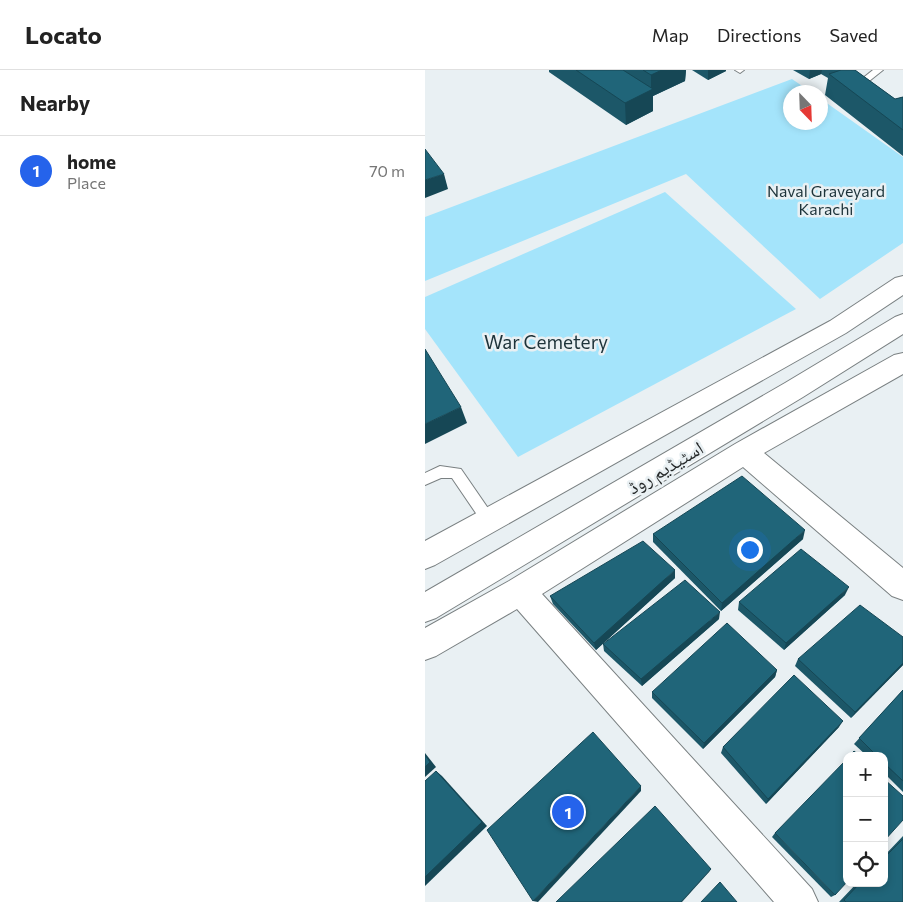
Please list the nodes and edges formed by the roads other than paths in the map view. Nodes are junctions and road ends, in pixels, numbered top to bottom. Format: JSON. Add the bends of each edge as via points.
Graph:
{"nodes":[{"id":1,"x":879,"y":70,"type":"edge"},
{"id":2,"x":882,"y":97,"type":"edge"},
{"id":3,"x":903,"y":284,"type":"edge"},
{"id":4,"x":903,"y":323,"type":"edge"},
{"id":5,"x":903,"y":362,"type":"edge"},
{"id":6,"x":744,"y":452,"type":"junction"},
{"id":7,"x":425,"y":479,"type":"edge"},
{"id":8,"x":489,"y":521,"type":"junction"},
{"id":9,"x":425,"y":556,"type":"edge"},
{"id":10,"x":903,"y":586,"type":"edge"},
{"id":11,"x":520,"y":591,"type":"junction"},
{"id":12,"x":425,"y":608,"type":"edge"},
{"id":13,"x":425,"y":646,"type":"edge"},
{"id":14,"x":799,"y":902,"type":"edge"}],
"edges":[{"from":1,"to":2,"type":"lane","via":[[862,82]]},
{"from":3,"to":8,"type":"main road","name":"اسٹیڈیم روڈ","via":[[838,327]]},
{"from":4,"to":12,"type":"main road","name":"اسٹیڈیم روڈ"},
{"from":5,"to":6,"type":"main road"},
{"from":6,"to":10,"type":"main road"},
{"from":6,"to":11,"type":"main road"},
{"from":7,"to":8,"type":"lane","via":[[440,472],[456,473]]},
{"from":8,"to":9,"type":"main road","name":"اسٹیڈیم روڈ"},
{"from":11,"to":13,"type":"main road"},
{"from":11,"to":14,"type":"main road"}]}
